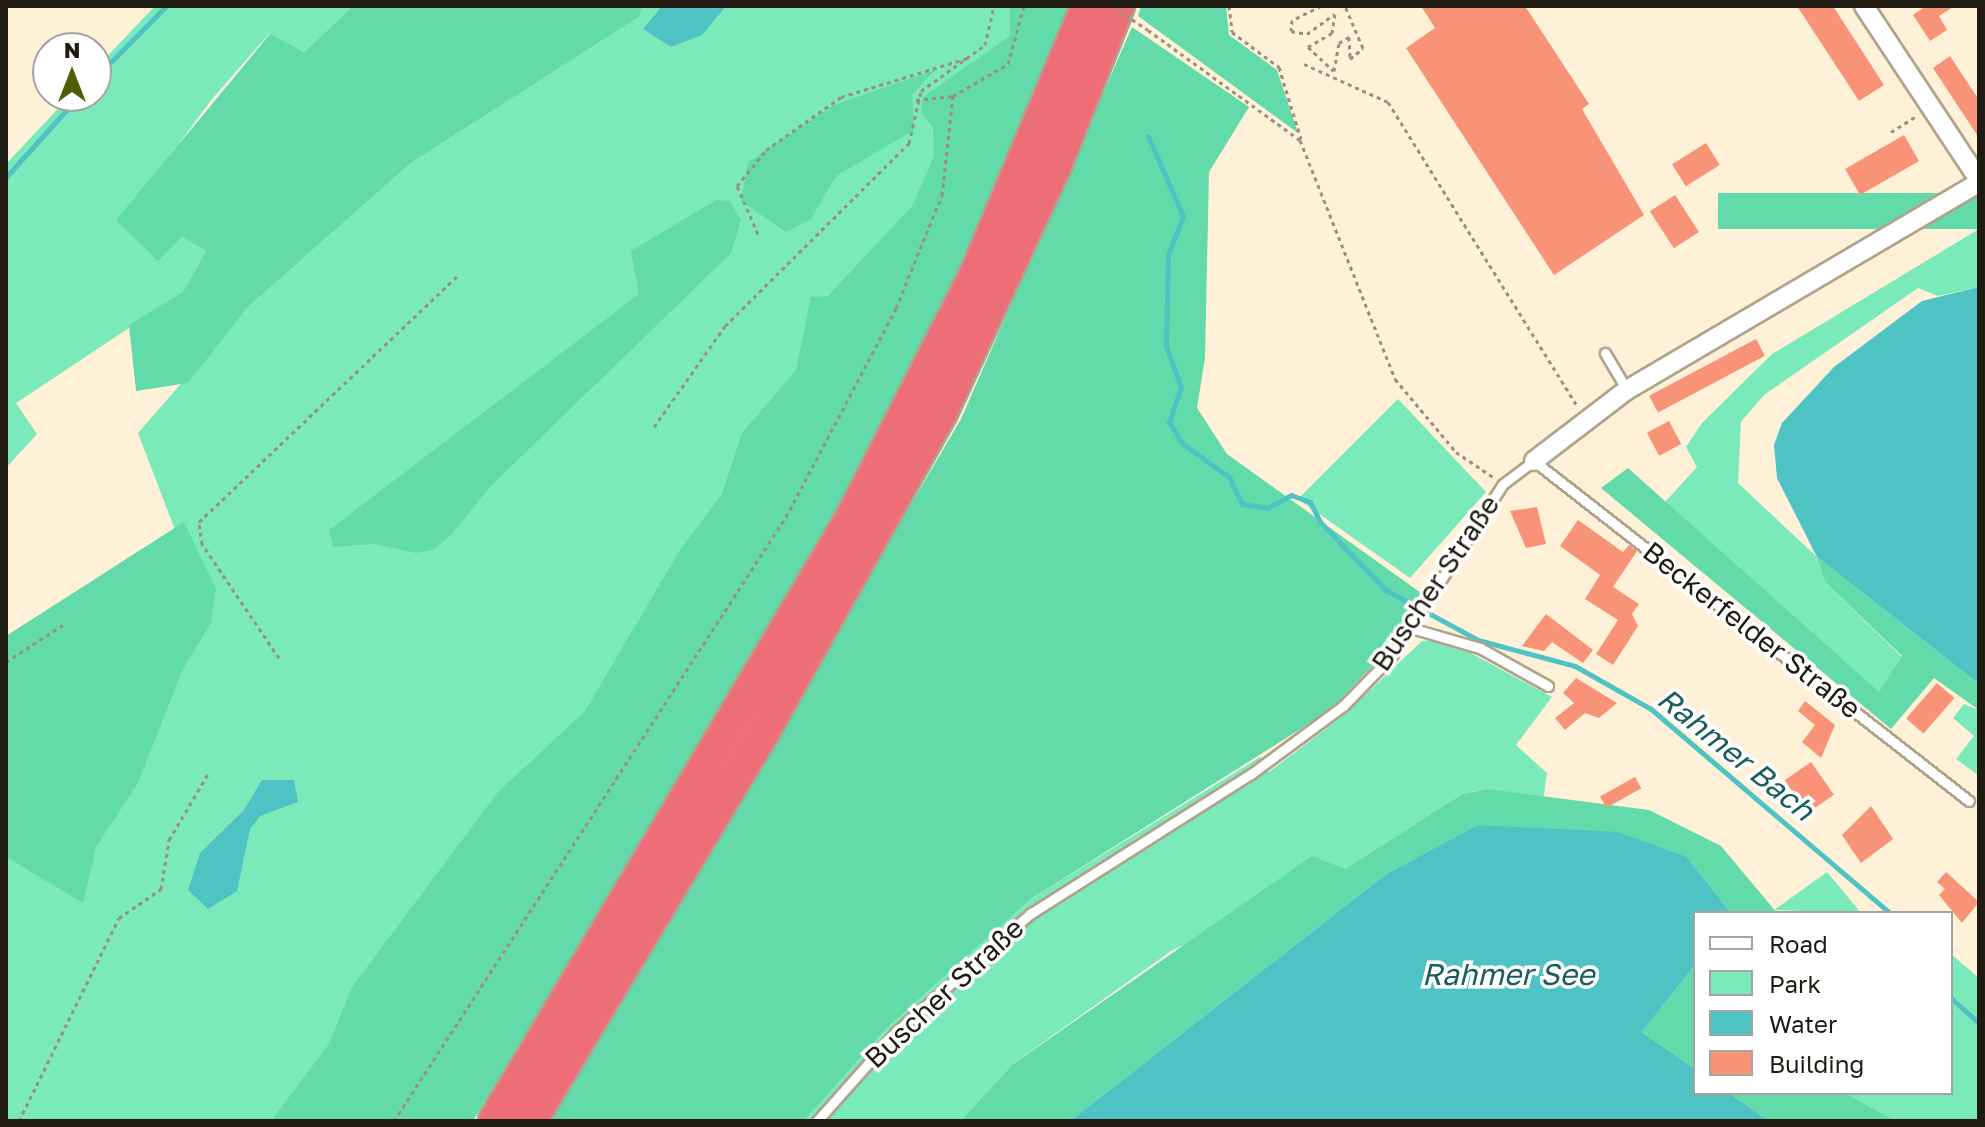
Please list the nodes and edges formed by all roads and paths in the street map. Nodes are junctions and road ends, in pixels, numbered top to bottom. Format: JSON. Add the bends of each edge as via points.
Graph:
{"nodes":[{"id":1,"x":994,"y":6,"type":"edge"},
{"id":2,"x":1024,"y":6,"type":"edge"},
{"id":3,"x":1088,"y":6,"type":"edge"},
{"id":4,"x":1112,"y":6,"type":"edge"},
{"id":5,"x":1118,"y":6,"type":"edge"},
{"id":6,"x":1229,"y":6,"type":"edge"},
{"id":7,"x":1278,"y":6,"type":"edge"},
{"id":8,"x":1296,"y":6,"type":"edge"},
{"id":9,"x":1321,"y":6,"type":"edge"},
{"id":10,"x":1345,"y":6,"type":"edge"},
{"id":11,"x":1864,"y":6,"type":"edge"},
{"id":12,"x":974,"y":56,"type":"junction"},
{"id":13,"x":1304,"y":64,"type":"dead end"},
{"id":14,"x":953,"y":96,"type":"junction"},
{"id":15,"x":916,"y":100,"type":"junction"},
{"id":16,"x":1930,"y":107,"type":"junction"},
{"id":17,"x":1891,"y":132,"type":"dead end"},
{"id":18,"x":1300,"y":140,"type":"junction"},
{"id":19,"x":1979,"y":182,"type":"edge"},
{"id":20,"x":758,"y":234,"type":"dead end"},
{"id":21,"x":457,"y":276,"type":"dead end"},
{"id":22,"x":1605,"y":353,"type":"dead end"},
{"id":23,"x":1627,"y":390,"type":"junction"},
{"id":24,"x":1585,"y":417,"type":"junction"},
{"id":25,"x":654,"y":427,"type":"dead end"},
{"id":26,"x":1534,"y":461,"type":"junction"},
{"id":27,"x":1503,"y":484,"type":"junction"},
{"id":28,"x":64,"y":624,"type":"dead end"},
{"id":29,"x":1411,"y":628,"type":"junction"},
{"id":30,"x":279,"y":658,"type":"dead end"},
{"id":31,"x":6,"y":662,"type":"edge"},
{"id":32,"x":1548,"y":686,"type":"dead end"},
{"id":33,"x":208,"y":774,"type":"dead end"},
{"id":34,"x":1969,"y":801,"type":"dead end"},
{"id":35,"x":19,"y":1121,"type":"edge"},
{"id":36,"x":394,"y":1121,"type":"edge"},
{"id":37,"x":495,"y":1121,"type":"edge"},
{"id":38,"x":530,"y":1121,"type":"edge"},
{"id":39,"x":817,"y":1121,"type":"edge"}],
"edges":[{"from":1,"to":12,"type":"path","via":[[991,33]]},
{"from":2,"to":14,"type":"path","via":[[1008,64]]},
{"from":3,"to":37,"type":"highway","via":[[975,277],[852,518]]},
{"from":4,"to":18,"type":"path","bridge":true},
{"from":5,"to":38,"type":"highway","via":[[1050,176],[941,412],[751,752]]},
{"from":6,"to":18,"type":"path","via":[[1232,32],[1279,67]]},
{"from":7,"to":8,"type":"path"},
{"from":9,"to":10,"type":"path","via":[[1292,20],[1291,31],[1307,34],[1335,14],[1332,33],[1308,47],[1334,71],[1339,43],[1349,37],[1350,59],[1363,48]]},
{"from":11,"to":16,"type":"street"},
{"from":12,"to":15,"type":"path"},
{"from":12,"to":20,"type":"path","via":[[841,97],[766,150],[737,186]]},
{"from":13,"to":24,"type":"path","via":[[1388,102]]},
{"from":14,"to":15,"type":"path"},
{"from":14,"to":36,"type":"path","via":[[942,195],[896,308],[786,517]]},
{"from":15,"to":25,"type":"path","via":[[916,133],[725,326]]},
{"from":16,"to":17,"type":"path"},
{"from":16,"to":19,"type":"street"},
{"from":18,"to":27,"type":"path","via":[[1395,379],[1456,452]]},
{"from":19,"to":23,"type":"street","name":"Buscher Straße"},
{"from":21,"to":30,"type":"path","via":[[199,522],[202,544]]},
{"from":22,"to":23,"type":"lane"},
{"from":23,"to":24,"type":"street","name":"Buscher Straße"},
{"from":24,"to":26,"type":"street","name":"Buscher Straße"},
{"from":26,"to":27,"type":"lane","name":"Buscher Straße"},
{"from":26,"to":34,"type":"lane","name":"Beckerfelder Straße"},
{"from":27,"to":29,"type":"lane","name":"Buscher Straße"},
{"from":28,"to":31,"type":"path"},
{"from":29,"to":32,"type":"lane","via":[[1480,648]]},
{"from":29,"to":39,"type":"lane","name":"Buscher Straße","via":[[1391,657],[1314,731],[1018,924],[896,1032]]},
{"from":33,"to":35,"type":"path","via":[[169,840],[161,889],[119,918]]}]}
